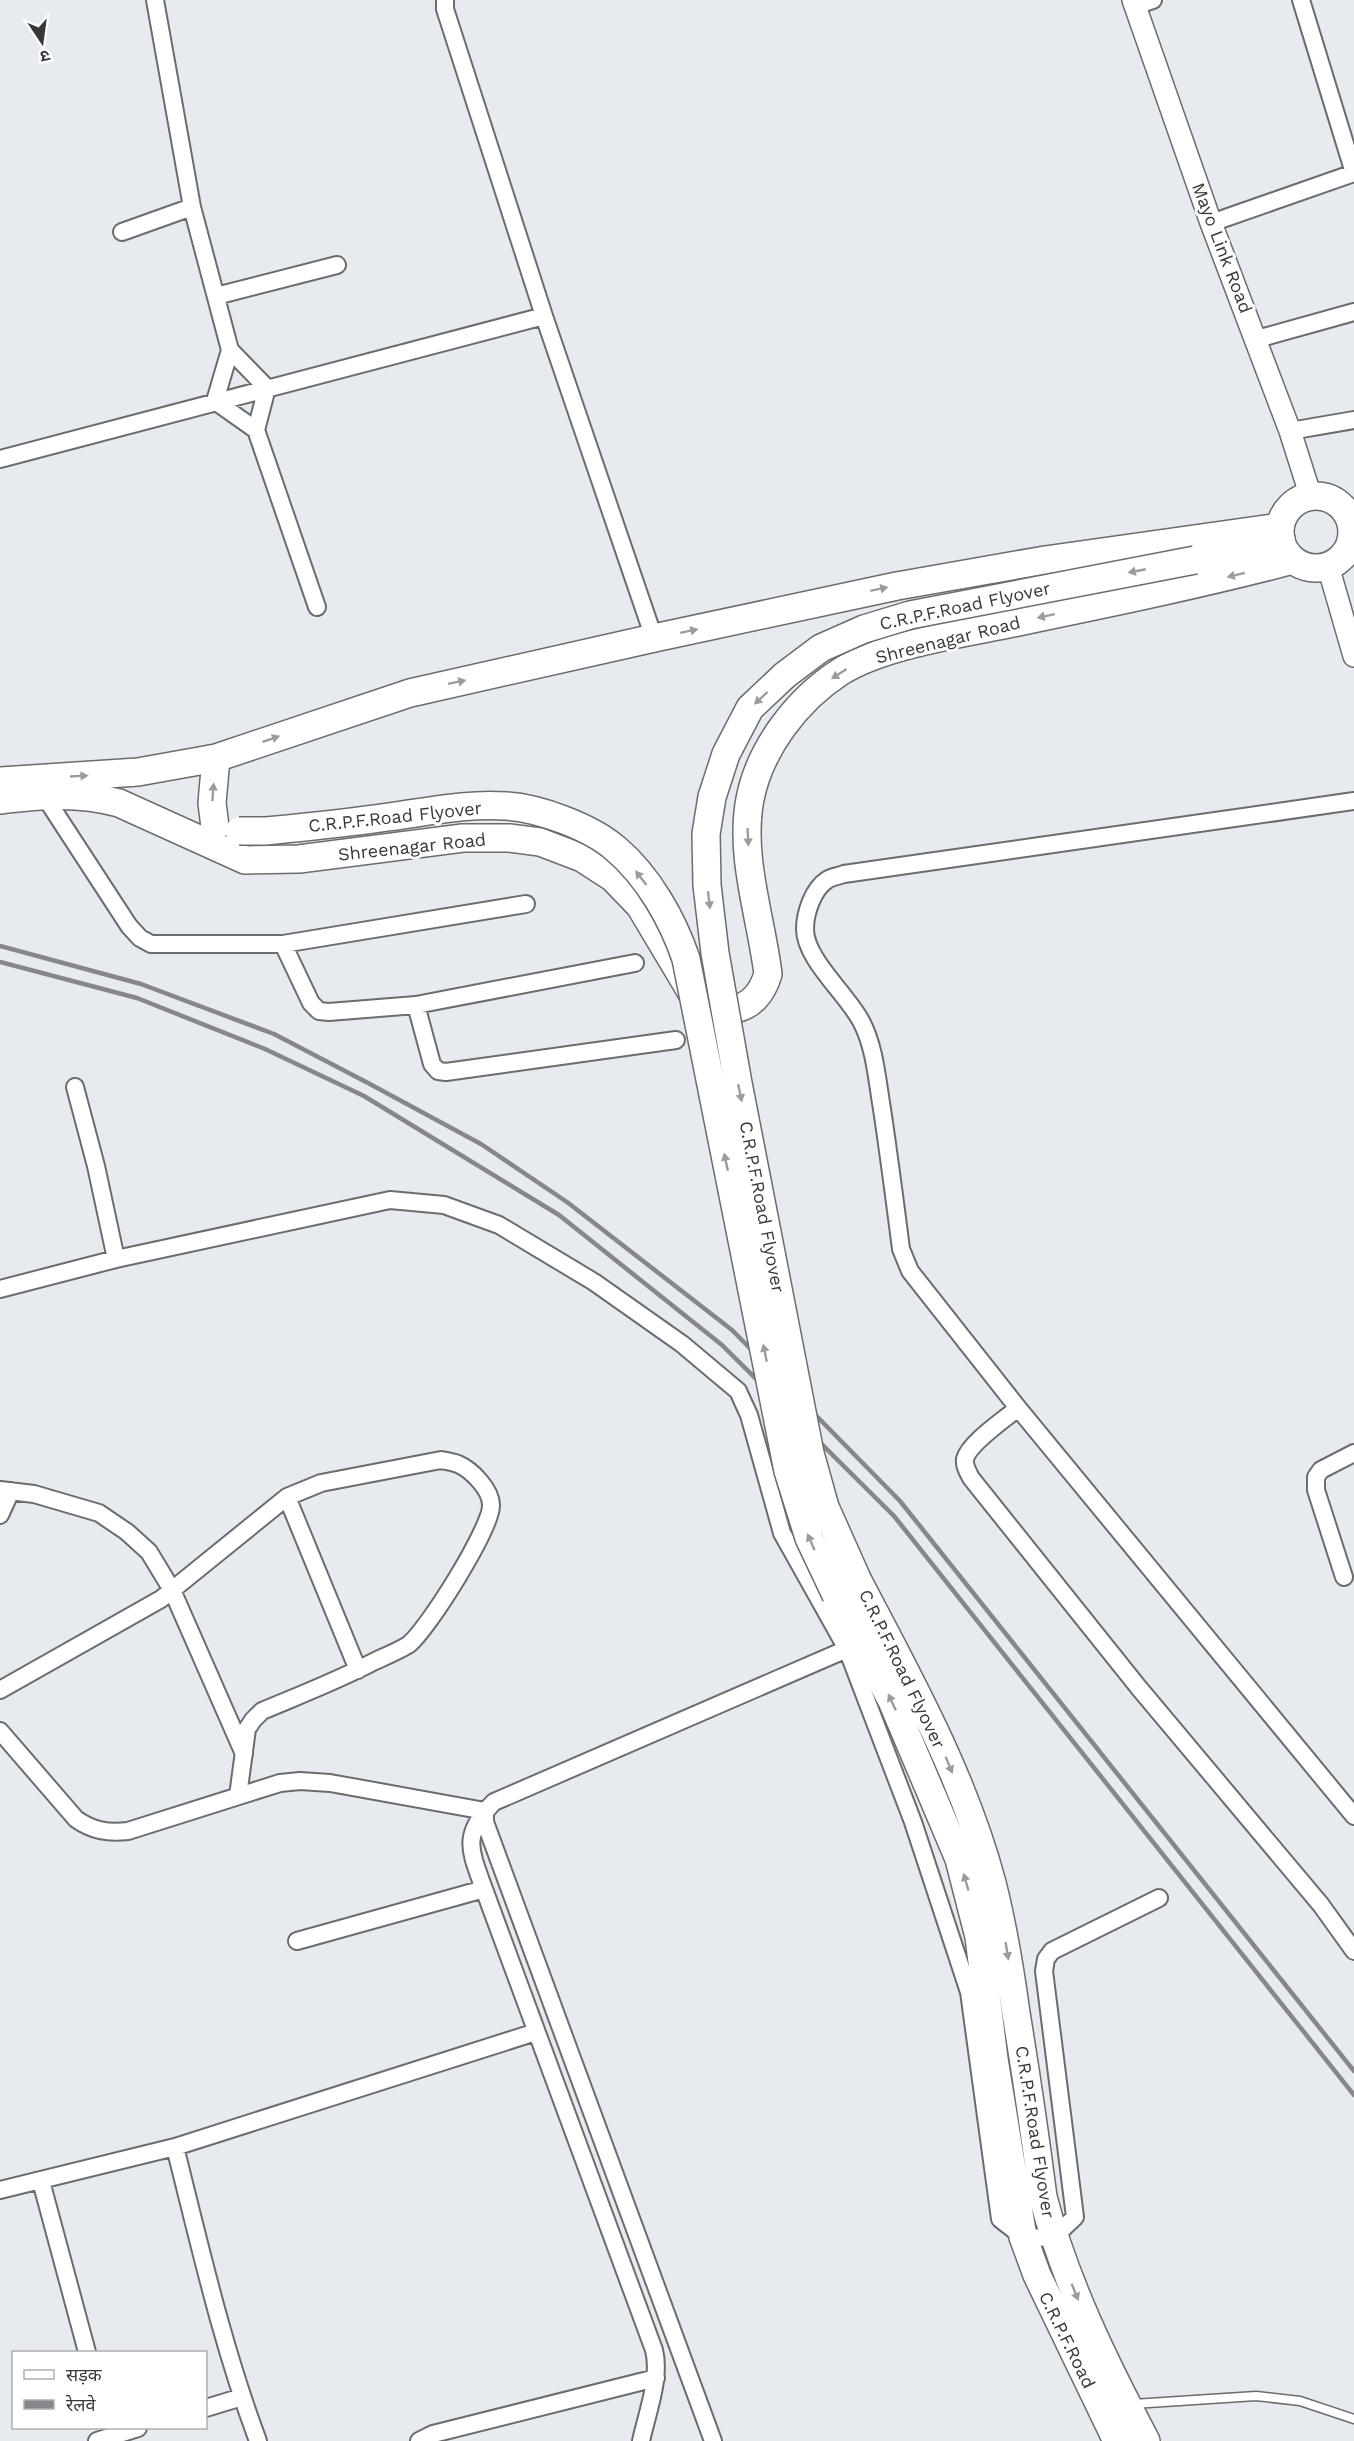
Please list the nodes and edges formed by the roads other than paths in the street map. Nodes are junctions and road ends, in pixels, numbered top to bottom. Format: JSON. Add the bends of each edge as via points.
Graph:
{"nodes":[{"id":1,"x":154,"y":0,"type":"edge"},
{"id":2,"x":1300,"y":0,"type":"edge"},
{"id":3,"x":1140,"y":2,"type":"edge"},
{"id":4,"x":442,"y":3,"type":"edge"},
{"id":5,"x":1354,"y":173,"type":"edge"},
{"id":6,"x":192,"y":207,"type":"junction"},
{"id":7,"x":1211,"y":223,"type":"junction"},
{"id":8,"x":122,"y":232,"type":"dead end"},
{"id":9,"x":337,"y":265,"type":"dead end"},
{"id":10,"x":216,"y":296,"type":"junction"},
{"id":11,"x":1354,"y":312,"type":"edge"},
{"id":12,"x":544,"y":316,"type":"junction"},
{"id":13,"x":1257,"y":339,"type":"junction"},
{"id":14,"x":230,"y":350,"type":"junction"},
{"id":15,"x":267,"y":388,"type":"junction"},
{"id":16,"x":215,"y":401,"type":"junction"},
{"id":17,"x":1354,"y":420,"type":"edge"},
{"id":18,"x":256,"y":430,"type":"junction"},
{"id":19,"x":1290,"y":431,"type":"junction"},
{"id":20,"x":0,"y":459,"type":"edge"},
{"id":21,"x":1311,"y":496,"type":"junction"},
{"id":22,"x":1353,"y":528,"type":"edge"},
{"id":23,"x":1285,"y":542,"type":"junction"},
{"id":24,"x":1328,"y":566,"type":"junction"},
{"id":25,"x":317,"y":607,"type":"dead end"},
{"id":26,"x":654,"y":638,"type":"junction"},
{"id":27,"x":1353,"y":649,"type":"edge"},
{"id":28,"x":216,"y":758,"type":"junction"},
{"id":29,"x":0,"y":781,"type":"edge"},
{"id":30,"x":38,"y":786,"type":"junction"},
{"id":31,"x":0,"y":800,"type":"edge"},
{"id":32,"x":1354,"y":801,"type":"edge"},
{"id":33,"x":227,"y":829,"type":"junction"},
{"id":34,"x":177,"y":830,"type":"junction"},
{"id":35,"x":526,"y":904,"type":"dead end"},
{"id":36,"x":283,"y":944,"type":"junction"},
{"id":37,"x":635,"y":963,"type":"dead end"},
{"id":38,"x":416,"y":1005,"type":"junction"},
{"id":39,"x":676,"y":1040,"type":"dead end"},
{"id":40,"x":75,"y":1087,"type":"dead end"},
{"id":41,"x":116,"y":1259,"type":"junction"},
{"id":42,"x":0,"y":1289,"type":"edge"},
{"id":43,"x":1018,"y":1408,"type":"junction"},
{"id":44,"x":1354,"y":1453,"type":"edge"},
{"id":45,"x":5,"y":1491,"type":"edge"},
{"id":46,"x":287,"y":1497,"type":"junction"},
{"id":47,"x":0,"y":1515,"type":"edge"},
{"id":48,"x":1344,"y":1577,"type":"dead end"},
{"id":49,"x":172,"y":1590,"type":"junction"},
{"id":50,"x":847,"y":1649,"type":"junction"},
{"id":51,"x":358,"y":1670,"type":"junction"},
{"id":52,"x":0,"y":1690,"type":"edge"},
{"id":53,"x":0,"y":1731,"type":"edge"},
{"id":54,"x":244,"y":1755,"type":"junction"},
{"id":55,"x":238,"y":1796,"type":"junction"},
{"id":56,"x":485,"y":1811,"type":"junction"},
{"id":57,"x":1354,"y":1816,"type":"edge"},
{"id":58,"x":484,"y":1889,"type":"junction"},
{"id":59,"x":1158,"y":1898,"type":"dead end"},
{"id":60,"x":297,"y":1941,"type":"dead end"},
{"id":61,"x":1354,"y":1952,"type":"edge"},
{"id":62,"x":536,"y":2032,"type":"junction"},
{"id":63,"x":175,"y":2146,"type":"junction"},
{"id":64,"x":41,"y":2181,"type":"junction"},
{"id":65,"x":0,"y":2190,"type":"edge"},
{"id":66,"x":1023,"y":2236,"type":"junction"},
{"id":67,"x":1053,"y":2238,"type":"junction"},
{"id":68,"x":87,"y":2351,"type":"edge"},
{"id":69,"x":656,"y":2378,"type":"junction"},
{"id":70,"x":242,"y":2397,"type":"junction"},
{"id":71,"x":1126,"y":2404,"type":"junction"},
{"id":72,"x":207,"y":2408,"type":"edge"},
{"id":73,"x":1354,"y":2419,"type":"edge"},
{"id":74,"x":131,"y":2429,"type":"edge"},
{"id":75,"x":106,"y":2436,"type":"edge"},
{"id":76,"x":258,"y":2441,"type":"edge"},
{"id":77,"x":419,"y":2441,"type":"edge"},
{"id":78,"x":641,"y":2441,"type":"edge"},
{"id":79,"x":713,"y":2441,"type":"edge"},
{"id":80,"x":1118,"y":2441,"type":"edge"},
{"id":81,"x":1146,"y":2441,"type":"edge"}],
"edges":[{"from":1,"to":6,"type":"street"},
{"from":2,"to":5,"type":"street"},
{"from":3,"to":7,"type":"street","name":"Mayo Link Road"},
{"from":4,"to":12,"type":"street"},
{"from":5,"to":7,"type":"street"},
{"from":6,"to":8,"type":"street"},
{"from":6,"to":10,"type":"street"},
{"from":7,"to":13,"type":"street","name":"Mayo Link Road"},
{"from":9,"to":10,"type":"street"},
{"from":10,"to":14,"type":"street"},
{"from":11,"to":13,"type":"street"},
{"from":12,"to":15,"type":"street"},
{"from":12,"to":26,"type":"street"},
{"from":13,"to":19,"type":"street","name":"Mayo Link Road"},
{"from":14,"to":15,"type":"street"},
{"from":14,"to":16,"type":"street"},
{"from":15,"to":16,"type":"street"},
{"from":15,"to":18,"type":"street"},
{"from":16,"to":18,"type":"street"},
{"from":16,"to":20,"type":"street"},
{"from":17,"to":19,"type":"street"},
{"from":18,"to":25,"type":"street"},
{"from":19,"to":21,"type":"street","name":"Mayo Link Road"},
{"from":21,"to":22,"type":"main road","via":[[1342,507]]},
{"from":21,"to":23,"type":"main road","via":[[1300,500],[1284,516]]},
{"from":22,"to":24,"type":"main road","via":[[1347,551]]},
{"from":23,"to":24,"type":"main road","via":[[1303,566]]},
{"from":26,"to":23,"type":"main road","name":"Shreenagar Road","one_way":true,"via":[[897,586],[1045,560]]},
{"from":23,"to":34,"type":"main road","name":"Shreenagar Road","one_way":true,"via":[[1189,586],[933,640],[872,657],[840,672],[818,690],[797,709],[775,739],[764,757],[750,798],[747,831],[751,877],[768,974],[763,989],[752,1002],[740,1006],[715,1009],[704,1004],[692,993],[640,906],[613,878],[582,858],[540,842],[462,838],[299,860],[261,861],[228,854]]},
{"from":23,"to":67,"type":"main road","name":"C.R.P.F.Road Flyover","one_way":true,"bridge":true,"via":[[910,615],[821,648],[750,708],[726,754],[712,796],[706,834],[707,885],[717,964],[810,1453],[825,1507],[936,1736],[973,1823],[992,1882]]},
{"from":24,"to":27,"type":"street"},
{"from":28,"to":26,"type":"main road","name":"Shreenagar Road","one_way":true,"via":[[410,693]]},
{"from":30,"to":28,"type":"main road","name":"Shreenagar Road","one_way":true},
{"from":33,"to":28,"type":"main road","one_way":true,"via":[[212,803]]},
{"from":29,"to":30,"type":"main road","name":"Shreenagar Road"},
{"from":30,"to":31,"type":"main road","name":"Shreenagar Road"},
{"from":30,"to":34,"type":"main road","name":"Shreenagar Road","via":[[105,799]]},
{"from":30,"to":36,"type":"street","via":[[140,938],[151,944]]},
{"from":32,"to":43,"type":"street","via":[[844,874],[827,880],[816,890],[805,929],[808,948],[868,1036],[901,1249],[910,1271]]},
{"from":33,"to":34,"type":"main road"},
{"from":66,"to":33,"type":"main road","name":"C.R.P.F.Road Flyover","one_way":true,"bridge":true,"via":[[979,1937],[959,1859],[892,1701],[809,1538],[791,1481],[686,960],[678,937],[652,892],[616,848],[584,829],[543,813],[507,806],[460,807],[266,831]]},
{"from":35,"to":36,"type":"street"},
{"from":36,"to":38,"type":"street","via":[[310,1003],[319,1011]]},
{"from":37,"to":38,"type":"street"},
{"from":38,"to":39,"type":"street","via":[[432,1064],[438,1071]]},
{"from":40,"to":41,"type":"street"},
{"from":41,"to":42,"type":"street"},
{"from":41,"to":50,"type":"street","via":[[390,1200],[444,1205],[499,1226],[594,1282],[682,1344],[738,1391],[749,1415],[782,1533]]},
{"from":43,"to":57,"type":"street"},
{"from":43,"to":61,"type":"street","via":[[969,1451],[966,1470],[1138,1688],[1321,1905]]},
{"from":44,"to":48,"type":"street","via":[[1316,1477],[1316,1490]]},
{"from":45,"to":47,"type":"street"},
{"from":45,"to":49,"type":"street","via":[[34,1494],[99,1513],[148,1552]]},
{"from":46,"to":49,"type":"street"},
{"from":46,"to":51,"type":"street"},
{"from":46,"to":51,"type":"street","via":[[321,1483],[441,1460],[458,1463],[489,1494],[492,1506],[488,1522],[419,1635],[408,1645]]},
{"from":49,"to":52,"type":"street"},
{"from":49,"to":54,"type":"street"},
{"from":50,"to":56,"type":"street","via":[[494,1802]]},
{"from":50,"to":66,"type":"street","via":[[913,1822],[969,1992],[1000,2219]]},
{"from":51,"to":54,"type":"street","via":[[262,1711],[247,1730]]},
{"from":53,"to":55,"type":"street","via":[[76,1819],[90,1829],[128,1831]]},
{"from":54,"to":55,"type":"street"},
{"from":55,"to":56,"type":"street","via":[[300,1781]]},
{"from":56,"to":58,"type":"street","via":[[471,1834],[470,1845]]},
{"from":56,"to":79,"type":"street","via":[[485,1822],[558,2025]]},
{"from":58,"to":60,"type":"street"},
{"from":58,"to":62,"type":"street"},
{"from":59,"to":67,"type":"street","via":[[1052,1951],[1046,1959],[1044,1971],[1075,2217]]},
{"from":62,"to":63,"type":"street"},
{"from":62,"to":69,"type":"street","via":[[654,2350]]},
{"from":63,"to":64,"type":"street"},
{"from":63,"to":70,"type":"street","via":[[217,2315]]},
{"from":64,"to":65,"type":"street"},
{"from":64,"to":68,"type":"street"},
{"from":66,"to":67,"type":"street"},
{"from":66,"to":80,"type":"main road","name":"C.R.P.F.Road","via":[[1041,2285]]},
{"from":67,"to":71,"type":"main road","name":"C.R.P.F.Road","one_way":true},
{"from":69,"to":77,"type":"street","via":[[433,2434]]},
{"from":69,"to":78,"type":"street"},
{"from":70,"to":72,"type":"street"},
{"from":70,"to":76,"type":"street"},
{"from":71,"to":73,"type":"lane","via":[[1256,2396],[1300,2401]]},
{"from":71,"to":81,"type":"main road","name":"C.R.P.F.Road"},
{"from":74,"to":75,"type":"street"}]}
